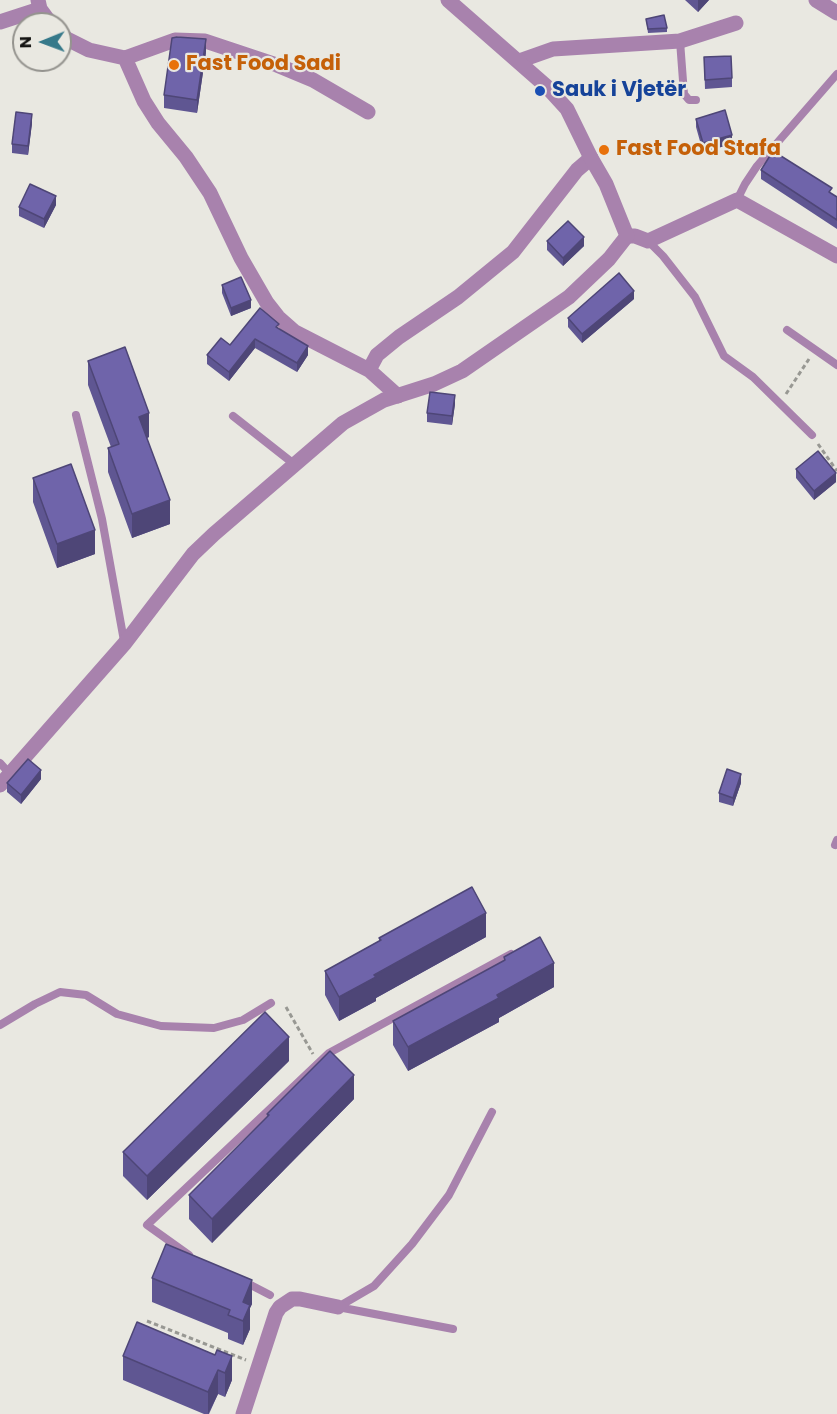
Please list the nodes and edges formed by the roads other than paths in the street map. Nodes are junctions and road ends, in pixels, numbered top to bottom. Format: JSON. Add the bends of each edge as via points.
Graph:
{"nodes":[{"id":1,"x":448,"y":0,"type":"edge"},
{"id":2,"x":816,"y":0,"type":"edge"},
{"id":3,"x":39,"y":4,"type":"edge"},
{"id":4,"x":837,"y":13,"type":"edge"},
{"id":5,"x":0,"y":22,"type":"edge"},
{"id":6,"x":736,"y":23,"type":"dead end"},
{"id":7,"x":680,"y":41,"type":"junction"},
{"id":8,"x":72,"y":42,"type":"edge"},
{"id":9,"x":125,"y":58,"type":"junction"},
{"id":10,"x":519,"y":61,"type":"junction"},
{"id":11,"x":837,"y":74,"type":"edge"},
{"id":12,"x":696,"y":100,"type":"dead end"},
{"id":13,"x":368,"y":112,"type":"dead end"},
{"id":14,"x":591,"y":158,"type":"junction"},
{"id":15,"x":737,"y":200,"type":"junction"},
{"id":16,"x":627,"y":236,"type":"junction"},
{"id":17,"x":648,"y":241,"type":"junction"},
{"id":18,"x":837,"y":256,"type":"edge"},
{"id":19,"x":788,"y":330,"type":"dead end"},
{"id":20,"x":837,"y":364,"type":"edge"},
{"id":21,"x":369,"y":370,"type":"junction"},
{"id":22,"x":398,"y":396,"type":"junction"},
{"id":23,"x":76,"y":415,"type":"dead end"},
{"id":24,"x":233,"y":416,"type":"dead end"},
{"id":25,"x":812,"y":435,"type":"road end"},
{"id":26,"x":294,"y":464,"type":"junction"},
{"id":27,"x":125,"y":643,"type":"junction"},
{"id":28,"x":3,"y":774,"type":"edge"},
{"id":29,"x":515,"y":951,"type":"edge"},
{"id":30,"x":271,"y":1003,"type":"dead end"},
{"id":31,"x":0,"y":1025,"type":"edge"},
{"id":32,"x":492,"y":1112,"type":"dead end"},
{"id":33,"x":196,"y":1259,"type":"edge"},
{"id":34,"x":239,"y":1279,"type":"edge"},
{"id":35,"x":270,"y":1295,"type":"joint"},
{"id":36,"x":285,"y":1302,"type":"junction"},
{"id":37,"x":338,"y":1307,"type":"junction"},
{"id":38,"x":453,"y":1329,"type":"dead end"},
{"id":39,"x":243,"y":1414,"type":"edge"}],
"edges":[{"from":1,"to":10,"type":"street"},
{"from":2,"to":4,"type":"street"},
{"from":3,"to":5,"type":"street"},
{"from":6,"to":7,"type":"street"},
{"from":7,"to":10,"type":"street","via":[[553,49]]},
{"from":7,"to":12,"type":"lane","via":[[684,94],[688,100]]},
{"from":8,"to":9,"type":"street","via":[[89,50]]},
{"from":9,"to":13,"type":"street","via":[[175,40],[205,42],[313,80]]},
{"from":9,"to":21,"type":"street","via":[[144,101],[210,193],[267,303],[295,332]]},
{"from":10,"to":14,"type":"street","via":[[567,109]]},
{"from":11,"to":15,"type":"lane","via":[[757,166]]},
{"from":14,"to":16,"type":"street"},
{"from":14,"to":21,"type":"street","via":[[577,170],[513,252],[377,355]]},
{"from":15,"to":17,"type":"street"},
{"from":15,"to":18,"type":"street"},
{"from":16,"to":17,"type":"street"},
{"from":16,"to":22,"type":"street","via":[[569,297],[520,333],[462,371]]},
{"from":17,"to":25,"type":"lane","via":[[695,297],[724,356],[753,377]]},
{"from":19,"to":20,"type":"lane"},
{"from":21,"to":22,"type":"street"},
{"from":22,"to":26,"type":"street","via":[[343,423]]},
{"from":23,"to":27,"type":"lane","via":[[102,519]]},
{"from":24,"to":26,"type":"lane"},
{"from":26,"to":27,"type":"street","via":[[193,554]]},
{"from":27,"to":28,"type":"street"},
{"from":29,"to":33,"type":"lane","via":[[329,1053],[147,1226]]},
{"from":30,"to":31,"type":"lane","via":[[243,1020],[214,1028],[161,1026],[117,1014],[86,995],[60,992]]},
{"from":32,"to":37,"type":"lane","via":[[449,1195],[412,1244],[374,1286]]},
{"from":34,"to":35,"type":"lane"},
{"from":35,"to":36,"type":"street"},
{"from":36,"to":37,"type":"street","via":[[300,1299]]},
{"from":36,"to":39,"type":"street","via":[[276,1313]]},
{"from":37,"to":38,"type":"lane"}]}
